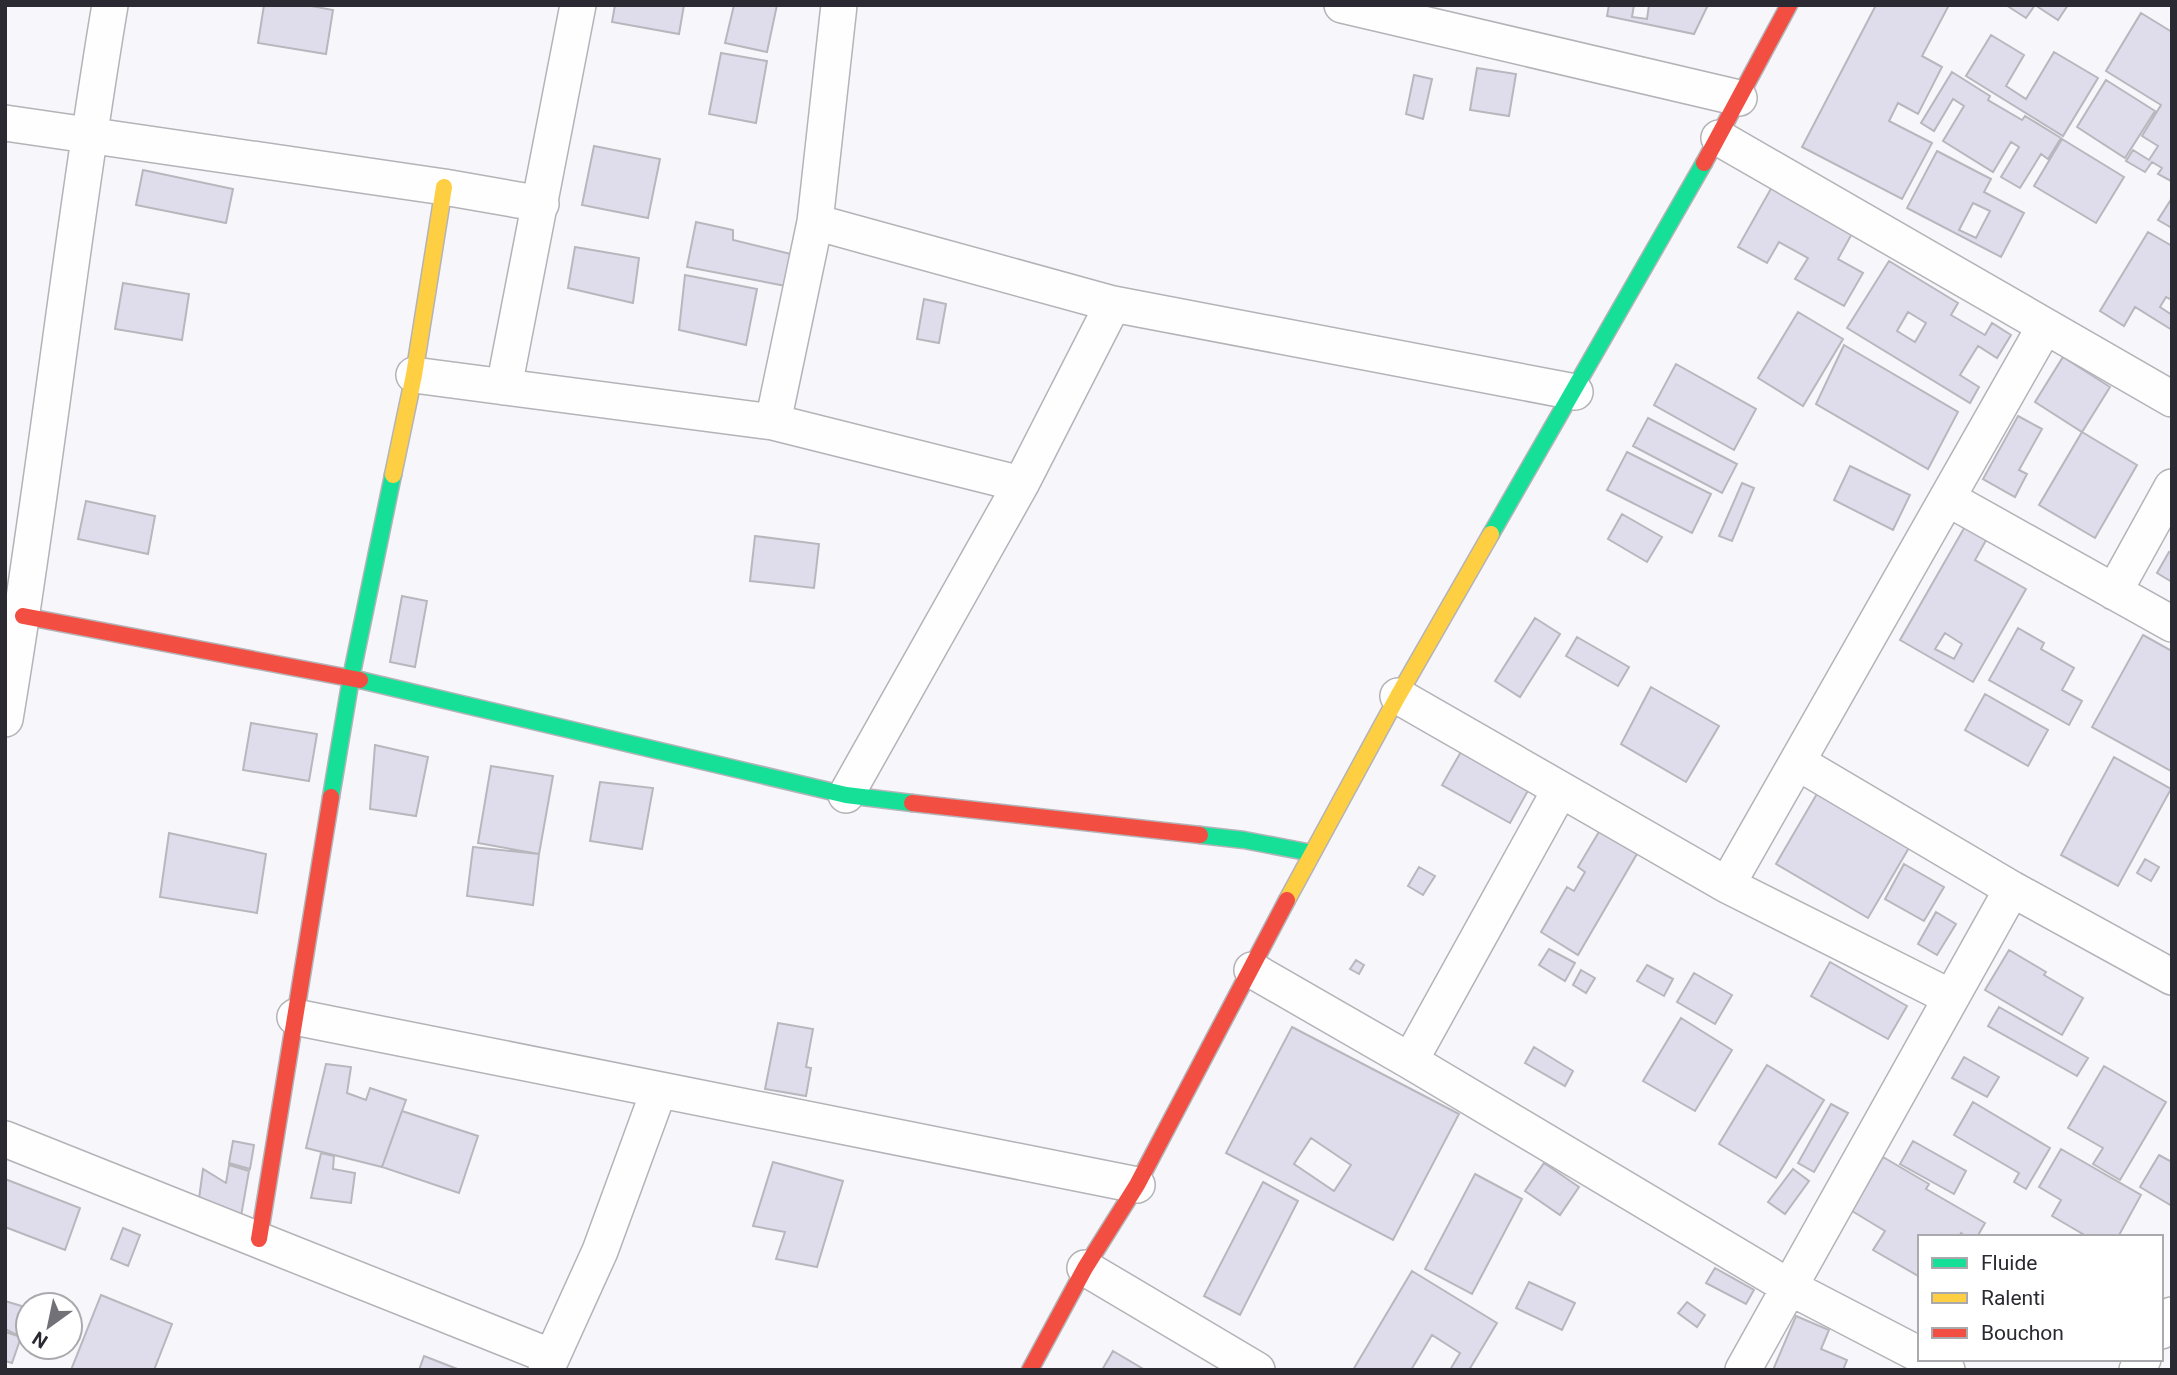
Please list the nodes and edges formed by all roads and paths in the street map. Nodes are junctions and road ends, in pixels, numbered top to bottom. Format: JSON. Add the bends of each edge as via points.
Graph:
{"nodes":[{"id":1,"x":110,"y":5,"type":"edge"},
{"id":2,"x":578,"y":5,"type":"edge"},
{"id":3,"x":839,"y":5,"type":"edge"},
{"id":4,"x":1342,"y":5,"type":"edge"},
{"id":5,"x":1789,"y":5,"type":"edge"},
{"id":6,"x":1739,"y":98,"type":"junction"},
{"id":7,"x":5,"y":123,"type":"edge"},
{"id":8,"x":88,"y":135,"type":"junction"},
{"id":9,"x":1719,"y":138,"type":"junction"},
{"id":10,"x":444,"y":187,"type":"junction"},
{"id":11,"x":541,"y":204,"type":"junction"},
{"id":12,"x":815,"y":222,"type":"junction"},
{"id":13,"x":1113,"y":304,"type":"junction"},
{"id":14,"x":2045,"y":326,"type":"junction"},
{"id":15,"x":414,"y":375,"type":"junction"},
{"id":16,"x":504,"y":387,"type":"junction"},
{"id":17,"x":1575,"y":392,"type":"junction"},
{"id":18,"x":2172,"y":399,"type":"edge"},
{"id":19,"x":773,"y":422,"type":"junction"},
{"id":20,"x":1021,"y":484,"type":"junction"},
{"id":21,"x":2172,"y":487,"type":"edge"},
{"id":22,"x":1947,"y":498,"type":"junction"},
{"id":23,"x":2114,"y":592,"type":"junction"},
{"id":24,"x":23,"y":616,"type":"junction"},
{"id":25,"x":2172,"y":625,"type":"edge"},
{"id":26,"x":351,"y":678,"type":"junction"},
{"id":27,"x":1398,"y":696,"type":"junction"},
{"id":28,"x":5,"y":719,"type":"edge"},
{"id":29,"x":1797,"y":762,"type":"junction"},
{"id":30,"x":1560,"y":790,"type":"junction"},
{"id":31,"x":846,"y":794,"type":"junction"},
{"id":32,"x":1312,"y":853,"type":"junction"},
{"id":33,"x":1727,"y":885,"type":"junction"},
{"id":34,"x":2012,"y":889,"type":"junction"},
{"id":35,"x":1252,"y":970,"type":"junction"},
{"id":36,"x":2172,"y":977,"type":"edge"},
{"id":37,"x":1950,"y":997,"type":"junction"},
{"id":38,"x":295,"y":1017,"type":"junction"},
{"id":39,"x":1410,"y":1060,"type":"junction"},
{"id":40,"x":659,"y":1090,"type":"junction"},
{"id":41,"x":5,"y":1139,"type":"edge"},
{"id":42,"x":1137,"y":1185,"type":"junction"},
{"id":43,"x":259,"y":1239,"type":"junction"},
{"id":44,"x":1085,"y":1268,"type":"junction"},
{"id":45,"x":1790,"y":1288,"type":"junction"},
{"id":46,"x":1918,"y":1355,"type":"edge"},
{"id":47,"x":1931,"y":1361,"type":"edge"},
{"id":48,"x":549,"y":1363,"type":"edge"},
{"id":49,"x":1030,"y":1370,"type":"edge"},
{"id":50,"x":1257,"y":1370,"type":"edge"},
{"id":51,"x":1744,"y":1370,"type":"edge"},
{"id":52,"x":1947,"y":1370,"type":"edge"}],
"edges":[{"from":1,"to":8,"type":"street"},
{"from":2,"to":11,"type":"street"},
{"from":3,"to":12,"type":"street"},
{"from":4,"to":6,"type":"street"},
{"from":5,"to":6,"type":"street"},
{"from":6,"to":9,"type":"street"},
{"from":7,"to":8,"type":"street"},
{"from":8,"to":10,"type":"street"},
{"from":8,"to":24,"type":"street"},
{"from":9,"to":14,"type":"street"},
{"from":9,"to":17,"type":"street"},
{"from":10,"to":11,"type":"street"},
{"from":10,"to":15,"type":"street"},
{"from":11,"to":16,"type":"street"},
{"from":12,"to":13,"type":"street"},
{"from":12,"to":19,"type":"street"},
{"from":13,"to":17,"type":"street"},
{"from":13,"to":20,"type":"street"},
{"from":14,"to":18,"type":"street"},
{"from":14,"to":22,"type":"street"},
{"from":15,"to":16,"type":"street"},
{"from":15,"to":26,"type":"street"},
{"from":16,"to":19,"type":"street"},
{"from":17,"to":27,"type":"street"},
{"from":19,"to":20,"type":"street"},
{"from":20,"to":31,"type":"street"},
{"from":21,"to":23,"type":"street"},
{"from":22,"to":23,"type":"street"},
{"from":22,"to":29,"type":"street"},
{"from":23,"to":25,"type":"street"},
{"from":24,"to":26,"type":"street"},
{"from":24,"to":28,"type":"street"},
{"from":26,"to":31,"type":"street"},
{"from":26,"to":38,"type":"street"},
{"from":27,"to":30,"type":"street"},
{"from":27,"to":32,"type":"street"},
{"from":29,"to":33,"type":"street"},
{"from":29,"to":34,"type":"street"},
{"from":30,"to":33,"type":"street"},
{"from":30,"to":39,"type":"street"},
{"from":31,"to":32,"type":"street","via":[[1244,840]]},
{"from":32,"to":35,"type":"street"},
{"from":33,"to":37,"type":"street"},
{"from":34,"to":36,"type":"street"},
{"from":34,"to":37,"type":"street"},
{"from":35,"to":39,"type":"street"},
{"from":35,"to":42,"type":"street"},
{"from":37,"to":45,"type":"street"},
{"from":38,"to":40,"type":"street"},
{"from":38,"to":43,"type":"street"},
{"from":39,"to":45,"type":"street"},
{"from":40,"to":42,"type":"street"},
{"from":40,"to":48,"type":"street","via":[[600,1251]]},
{"from":41,"to":43,"type":"street"},
{"from":42,"to":44,"type":"street"},
{"from":43,"to":48,"type":"street"},
{"from":44,"to":49,"type":"street"},
{"from":44,"to":50,"type":"street"},
{"from":45,"to":46,"type":"street"},
{"from":45,"to":51,"type":"street"},
{"from":47,"to":52,"type":"street"}]}
